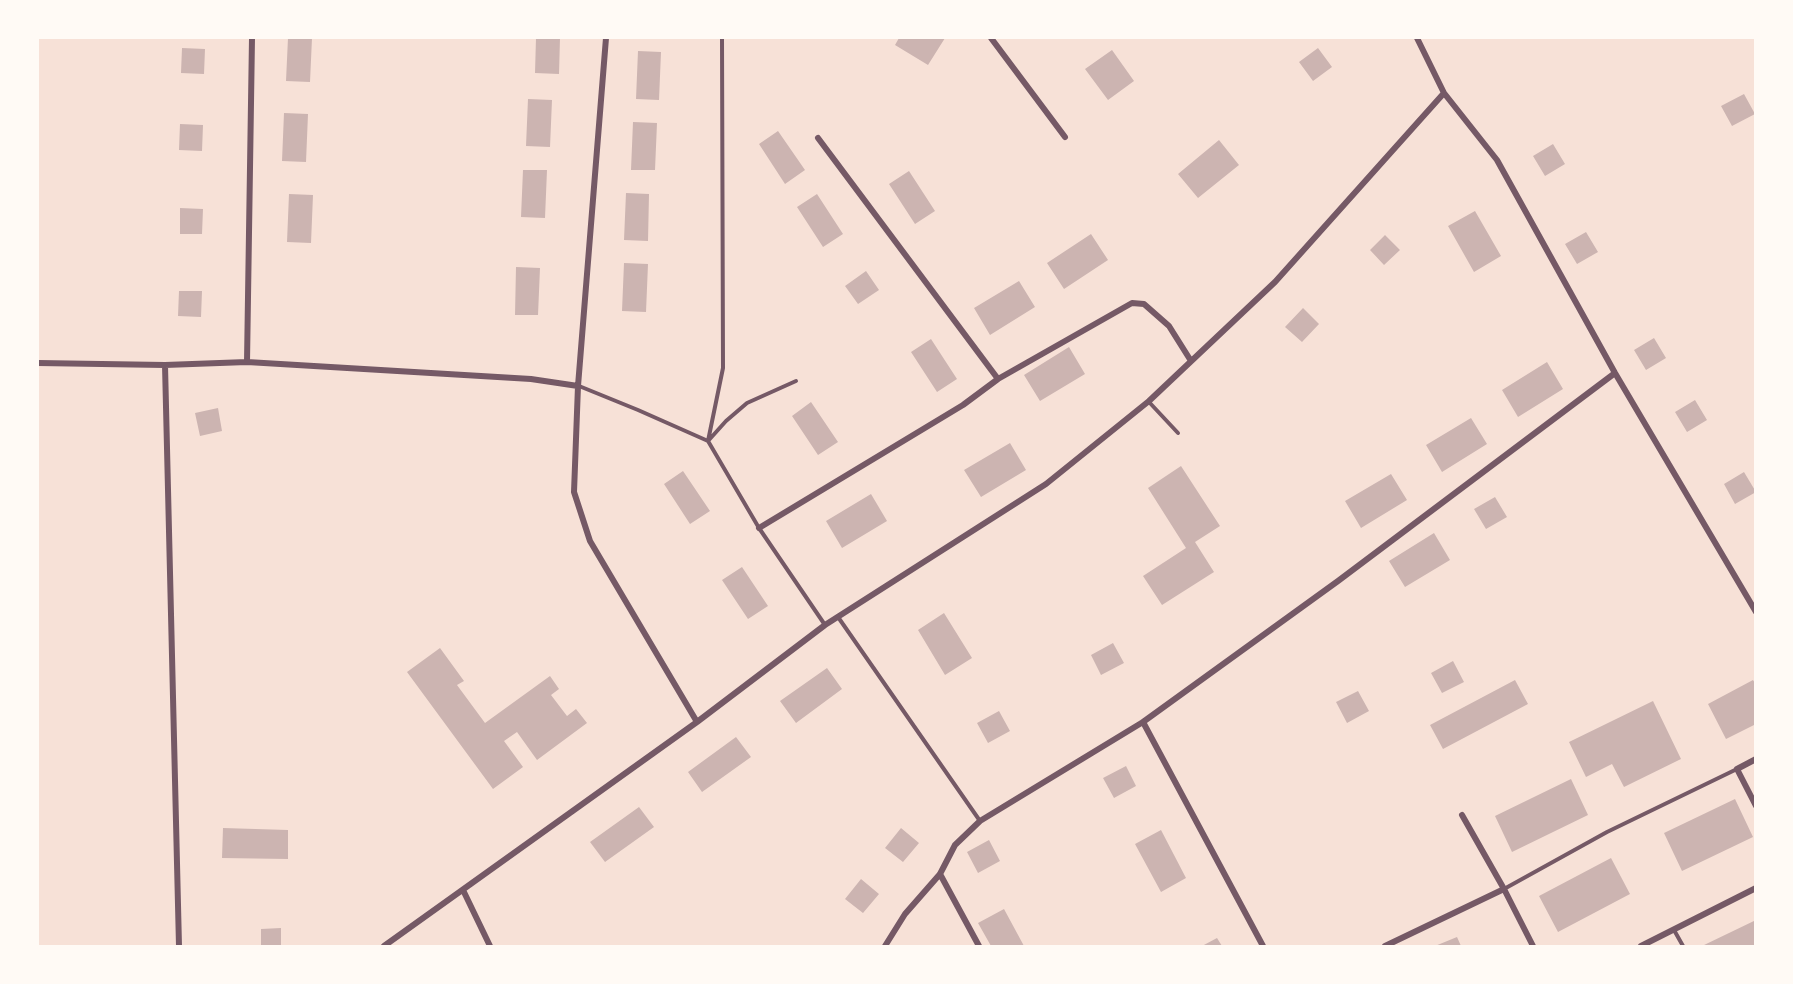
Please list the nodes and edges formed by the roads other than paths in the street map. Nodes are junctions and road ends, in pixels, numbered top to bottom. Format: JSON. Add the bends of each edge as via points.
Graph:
{"nodes":[{"id":1,"x":252,"y":38,"type":"edge"},
{"id":2,"x":606,"y":38,"type":"edge"},
{"id":3,"x":722,"y":38,"type":"edge"},
{"id":4,"x":991,"y":38,"type":"edge"},
{"id":5,"x":1417,"y":38,"type":"edge"},
{"id":6,"x":1444,"y":93,"type":"junction"},
{"id":7,"x":1065,"y":137,"type":"dead end"},
{"id":8,"x":818,"y":138,"type":"dead end"},
{"id":9,"x":1191,"y":361,"type":"junction"},
{"id":10,"x":248,"y":362,"type":"junction"},
{"id":11,"x":38,"y":363,"type":"edge"},
{"id":12,"x":165,"y":365,"type":"junction"},
{"id":13,"x":1616,"y":373,"type":"junction"},
{"id":14,"x":998,"y":379,"type":"junction"},
{"id":15,"x":796,"y":381,"type":"dead end"},
{"id":16,"x":578,"y":386,"type":"junction"},
{"id":17,"x":1149,"y":401,"type":"junction"},
{"id":18,"x":1178,"y":433,"type":"dead end"},
{"id":19,"x":708,"y":441,"type":"junction"},
{"id":20,"x":759,"y":528,"type":"junction"},
{"id":21,"x":1755,"y":612,"type":"edge"},
{"id":22,"x":838,"y":617,"type":"junction"},
{"id":23,"x":825,"y":625,"type":"junction"},
{"id":24,"x":697,"y":722,"type":"junction"},
{"id":25,"x":1143,"y":722,"type":"junction"},
{"id":26,"x":1755,"y":759,"type":"edge"},
{"id":27,"x":1737,"y":769,"type":"junction"},
{"id":28,"x":1755,"y":806,"type":"edge"},
{"id":29,"x":1462,"y":815,"type":"dead end"},
{"id":30,"x":980,"y":821,"type":"junction"},
{"id":31,"x":940,"y":874,"type":"junction"},
{"id":32,"x":1755,"y":888,"type":"edge"},
{"id":33,"x":1504,"y":889,"type":"junction"},
{"id":34,"x":463,"y":890,"type":"junction"},
{"id":35,"x":1674,"y":930,"type":"junction"},
{"id":36,"x":178,"y":946,"type":"edge"},
{"id":37,"x":384,"y":946,"type":"edge"},
{"id":38,"x":490,"y":946,"type":"edge"},
{"id":39,"x":885,"y":946,"type":"edge"},
{"id":40,"x":979,"y":946,"type":"edge"},
{"id":41,"x":1263,"y":946,"type":"edge"},
{"id":42,"x":1385,"y":946,"type":"edge"},
{"id":43,"x":1533,"y":946,"type":"edge"},
{"id":44,"x":1641,"y":946,"type":"edge"},
{"id":45,"x":1683,"y":946,"type":"edge"}],
"edges":[{"from":1,"to":10,"type":"street"},
{"from":2,"to":16,"type":"street"},
{"from":3,"to":19,"type":"lane","via":[[723,368]]},
{"from":4,"to":7,"type":"street"},
{"from":5,"to":6,"type":"street"},
{"from":6,"to":9,"type":"street","via":[[1275,282]]},
{"from":6,"to":13,"type":"street","via":[[1497,160]]},
{"from":8,"to":14,"type":"street"},
{"from":9,"to":14,"type":"street","via":[[1169,326],[1138,302]]},
{"from":9,"to":17,"type":"street"},
{"from":10,"to":12,"type":"street"},
{"from":10,"to":16,"type":"street","via":[[531,379]]},
{"from":11,"to":12,"type":"street"},
{"from":12,"to":36,"type":"street"},
{"from":13,"to":21,"type":"street"},
{"from":13,"to":25,"type":"street"},
{"from":14,"to":20,"type":"street","via":[[963,405]]},
{"from":15,"to":19,"type":"lane","via":[[747,403]]},
{"from":16,"to":19,"type":"lane"},
{"from":16,"to":24,"type":"street","via":[[574,492],[590,541]]},
{"from":17,"to":18,"type":"lane"},
{"from":17,"to":22,"type":"street","via":[[1046,484]]},
{"from":19,"to":20,"type":"lane"},
{"from":20,"to":23,"type":"lane"},
{"from":22,"to":23,"type":"street"},
{"from":22,"to":30,"type":"lane"},
{"from":23,"to":24,"type":"street"},
{"from":24,"to":34,"type":"street"},
{"from":25,"to":30,"type":"street"},
{"from":25,"to":41,"type":"street"},
{"from":26,"to":27,"type":"street"},
{"from":27,"to":28,"type":"street"},
{"from":27,"to":33,"type":"lane","via":[[1607,832]]},
{"from":29,"to":33,"type":"street"},
{"from":30,"to":31,"type":"street","via":[[955,845]]},
{"from":31,"to":39,"type":"street","via":[[905,914]]},
{"from":31,"to":40,"type":"street"},
{"from":32,"to":35,"type":"street"},
{"from":33,"to":42,"type":"street"},
{"from":33,"to":43,"type":"street"},
{"from":34,"to":37,"type":"street"},
{"from":34,"to":38,"type":"street"},
{"from":35,"to":44,"type":"street"},
{"from":35,"to":45,"type":"lane"}]}
